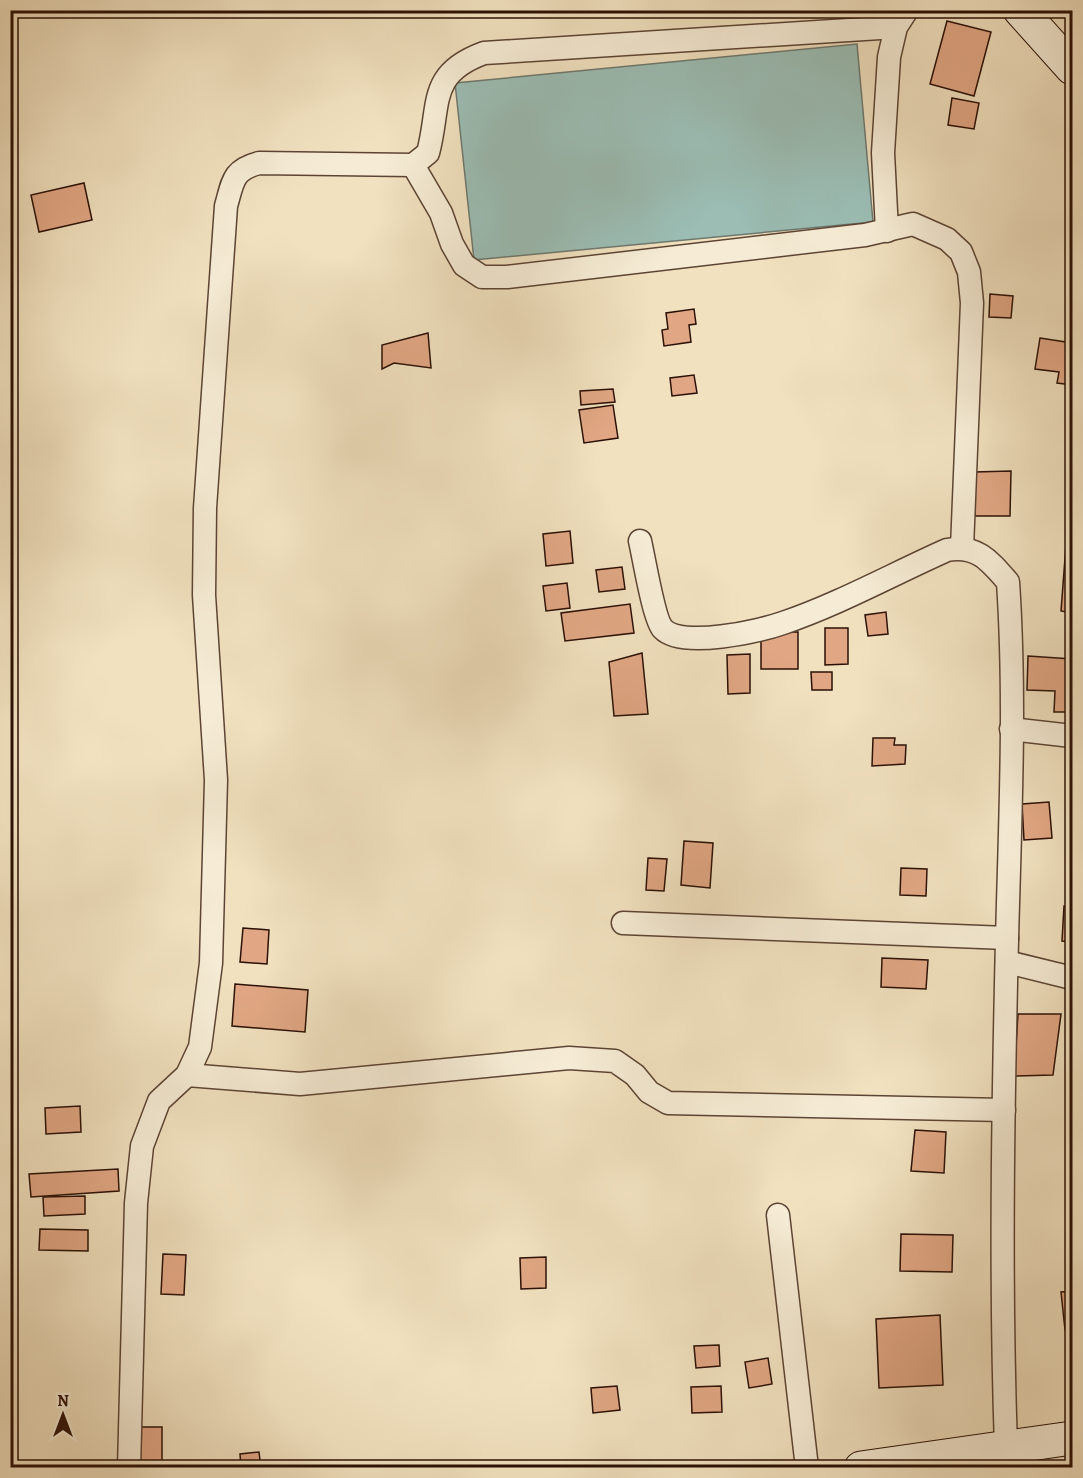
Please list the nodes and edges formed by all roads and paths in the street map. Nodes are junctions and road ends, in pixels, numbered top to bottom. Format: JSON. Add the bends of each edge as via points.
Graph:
{"nodes":[{"id":1,"x":1020,"y":10,"type":"edge"},
{"id":2,"x":902,"y":19,"type":"edge"},
{"id":3,"x":1072,"y":68,"type":"edge"},
{"id":4,"x":413,"y":165,"type":"junction"},
{"id":5,"x":887,"y":231,"type":"junction"},
{"id":6,"x":640,"y":541,"type":"dead end"},
{"id":7,"x":962,"y":548,"type":"junction"},
{"id":8,"x":1011,"y":729,"type":"junction"},
{"id":9,"x":1072,"y":736,"type":"edge"},
{"id":10,"x":623,"y":923,"type":"dead end"},
{"id":11,"x":1007,"y":938,"type":"junction"},
{"id":12,"x":1007,"y":962,"type":"junction"},
{"id":13,"x":1072,"y":978,"type":"edge"},
{"id":14,"x":188,"y":1076,"type":"junction"},
{"id":15,"x":1004,"y":1110,"type":"junction"},
{"id":16,"x":778,"y":1215,"type":"dead end"},
{"id":17,"x":1072,"y":1438,"type":"edge"},
{"id":18,"x":1018,"y":1453,"type":"edge"},
{"id":19,"x":129,"y":1467,"type":"edge"},
{"id":20,"x":807,"y":1467,"type":"edge"},
{"id":21,"x":861,"y":1467,"type":"edge"}],
"edges":[{"from":1,"to":3,"type":"street"},
{"from":2,"to":4,"type":"street","via":[[484,53],[465,60],[443,80],[428,153]]},
{"from":2,"to":5,"type":"street","via":[[889,57],[883,153]]},
{"from":4,"to":5,"type":"street","via":[[441,213],[464,265],[482,277]]},
{"from":4,"to":14,"type":"street","via":[[260,163],[245,167],[234,176],[226,206],[205,508],[204,595],[216,780],[211,963],[200,1047]]},
{"from":5,"to":7,"type":"street","via":[[913,224],[940,236],[961,252],[969,272],[972,303]]},
{"from":6,"to":7,"type":"street","via":[[659,624],[671,635],[688,639],[783,623],[947,550]]},
{"from":7,"to":8,"type":"street","via":[[980,554],[1008,582]]},
{"from":8,"to":9,"type":"street"},
{"from":8,"to":11,"type":"street"},
{"from":10,"to":11,"type":"street"},
{"from":11,"to":12,"type":"street"},
{"from":12,"to":13,"type":"street"},
{"from":12,"to":15,"type":"street"},
{"from":14,"to":15,"type":"street","via":[[300,1084],[569,1058],[615,1060],[649,1092],[668,1103]]},
{"from":14,"to":19,"type":"street","via":[[159,1101],[142,1146],[136,1203]]},
{"from":15,"to":18,"type":"street","via":[[1004,1374]]},
{"from":16,"to":20,"type":"street"},
{"from":17,"to":18,"type":"street"},
{"from":18,"to":21,"type":"street"}]}
